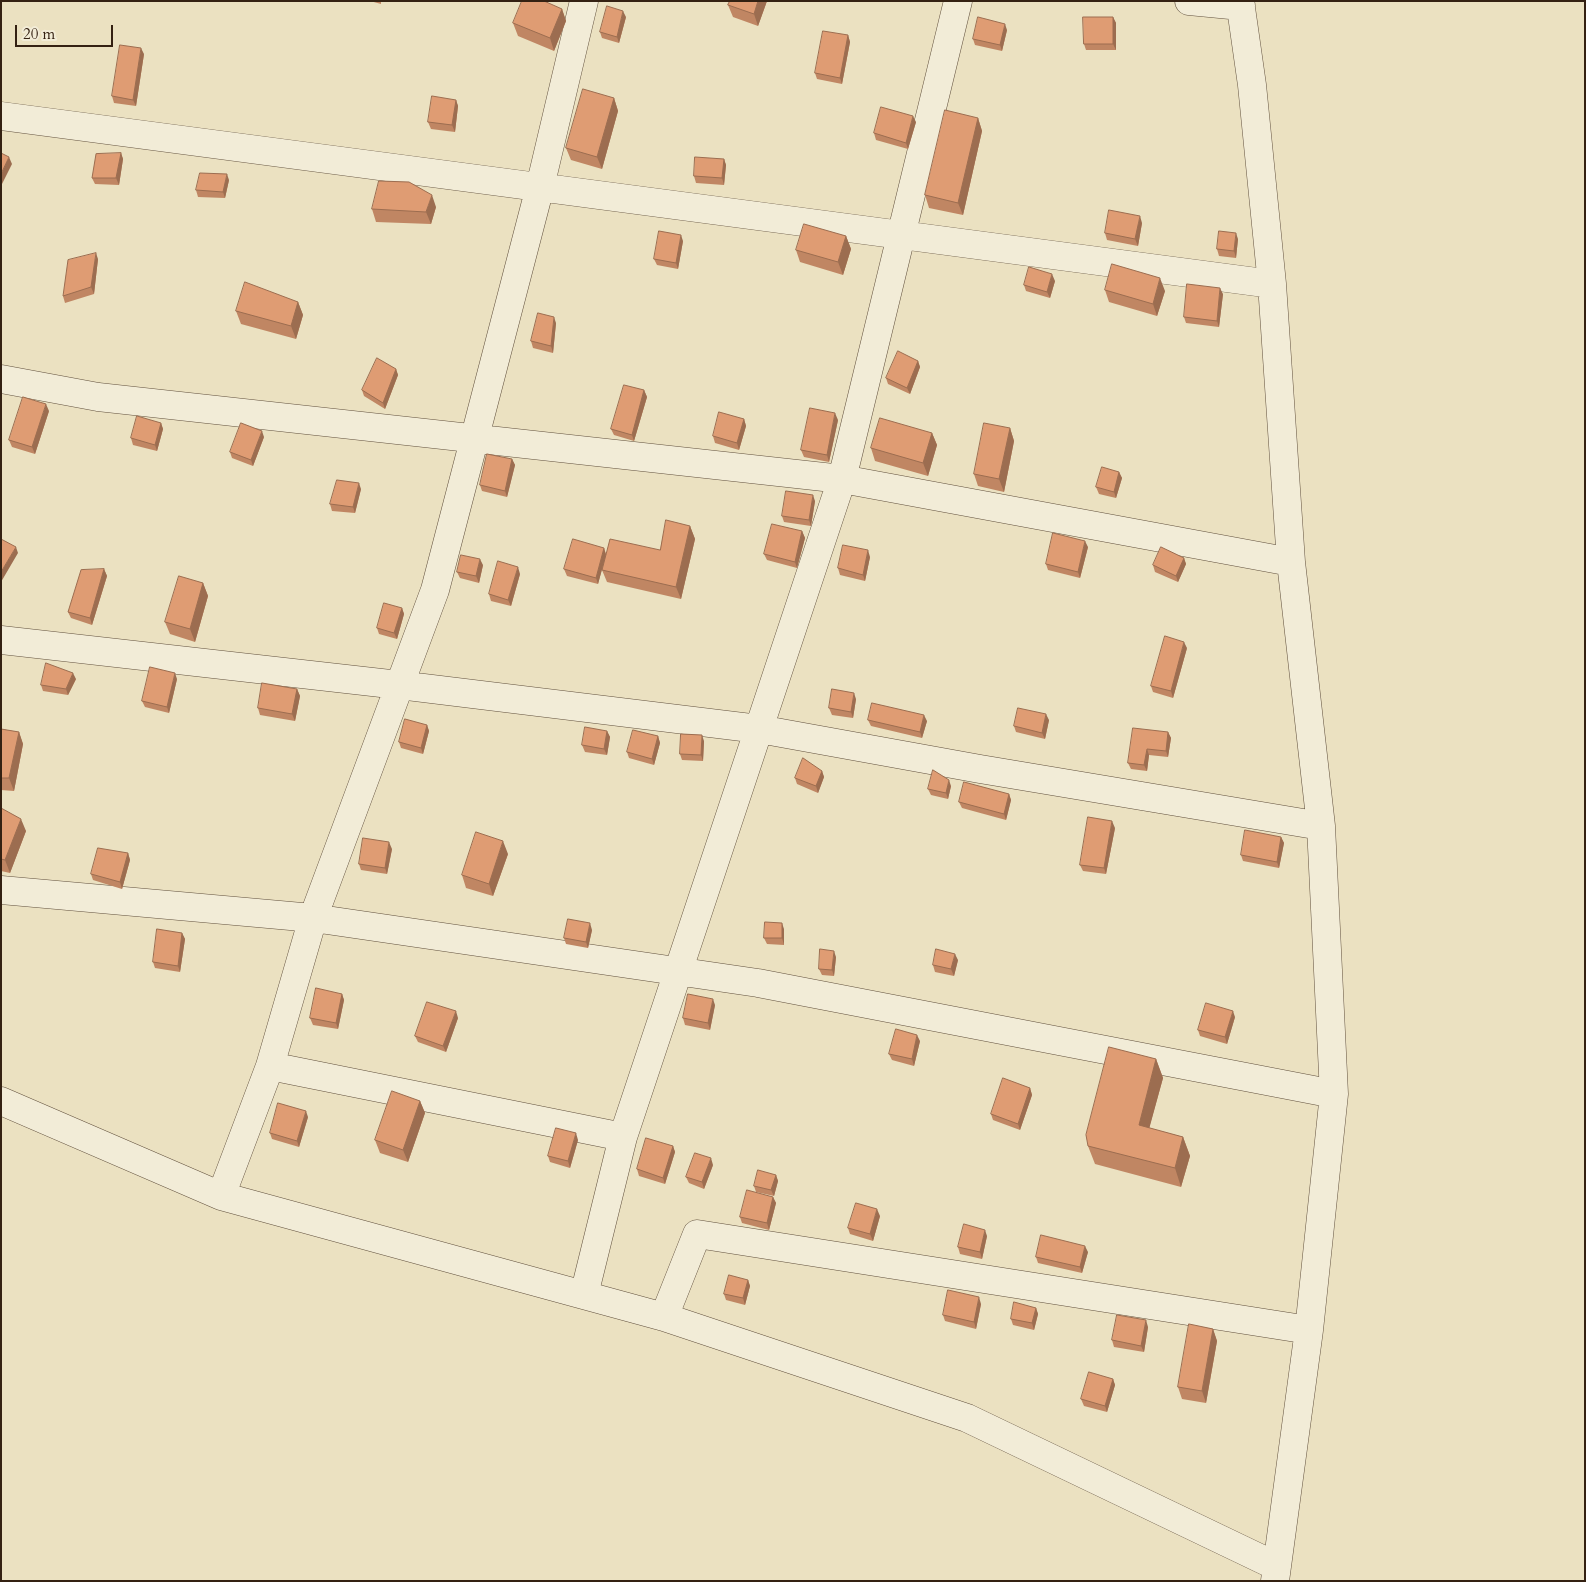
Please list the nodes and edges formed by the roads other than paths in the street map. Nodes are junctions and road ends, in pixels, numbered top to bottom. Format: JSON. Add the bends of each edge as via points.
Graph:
{"nodes":[{"id":1,"x":584,"y":1,"type":"edge"},
{"id":2,"x":958,"y":1,"type":"edge"},
{"id":3,"x":1189,"y":1,"type":"edge"},
{"id":4,"x":1240,"y":4,"type":"edge"},
{"id":5,"x":1,"y":116,"type":"edge"},
{"id":6,"x":540,"y":187,"type":"junction"},
{"id":7,"x":902,"y":232,"type":"junction"},
{"id":8,"x":1272,"y":284,"type":"junction"},
{"id":9,"x":1,"y":379,"type":"edge"},
{"id":10,"x":474,"y":439,"type":"junction"},
{"id":11,"x":842,"y":479,"type":"junction"},
{"id":12,"x":1291,"y":562,"type":"junction"},
{"id":13,"x":1,"y":640,"type":"edge"},
{"id":14,"x":399,"y":685,"type":"junction"},
{"id":15,"x":759,"y":729,"type":"junction"},
{"id":16,"x":1321,"y":826,"type":"junction"},
{"id":17,"x":1,"y":890,"type":"edge"},
{"id":18,"x":313,"y":918,"type":"junction"},
{"id":19,"x":678,"y":972,"type":"junction"},
{"id":20,"x":270,"y":1066,"type":"junction"},
{"id":21,"x":1334,"y":1094,"type":"junction"},
{"id":22,"x":1,"y":1101,"type":"edge"},
{"id":23,"x":622,"y":1137,"type":"junction"},
{"id":24,"x":221,"y":1196,"type":"junction"},
{"id":25,"x":584,"y":1295,"type":"junction"},
{"id":26,"x":664,"y":1317,"type":"junction"},
{"id":27,"x":1309,"y":1330,"type":"junction"},
{"id":28,"x":1276,"y":1574,"type":"edge"}],
"edges":[{"from":1,"to":6,"type":"street"},
{"from":2,"to":7,"type":"street"},
{"from":3,"to":4,"type":"street"},
{"from":4,"to":8,"type":"street","via":[[1252,85]]},
{"from":5,"to":6,"type":"street"},
{"from":6,"to":7,"type":"street"},
{"from":6,"to":10,"type":"street"},
{"from":7,"to":8,"type":"street"},
{"from":7,"to":11,"type":"street"},
{"from":8,"to":12,"type":"street"},
{"from":9,"to":10,"type":"street","via":[[98,397]]},
{"from":10,"to":11,"type":"street"},
{"from":10,"to":14,"type":"street","via":[[435,590]]},
{"from":11,"to":12,"type":"street"},
{"from":11,"to":15,"type":"street"},
{"from":12,"to":16,"type":"street"},
{"from":13,"to":14,"type":"street"},
{"from":14,"to":15,"type":"street"},
{"from":14,"to":18,"type":"street"},
{"from":15,"to":16,"type":"street","via":[[980,770]]},
{"from":15,"to":19,"type":"street"},
{"from":16,"to":21,"type":"street"},
{"from":17,"to":18,"type":"street"},
{"from":18,"to":19,"type":"street"},
{"from":18,"to":20,"type":"street"},
{"from":19,"to":21,"type":"street","via":[[758,984]]},
{"from":19,"to":23,"type":"street"},
{"from":20,"to":23,"type":"street"},
{"from":20,"to":24,"type":"street"},
{"from":21,"to":27,"type":"street"},
{"from":22,"to":24,"type":"street"},
{"from":23,"to":25,"type":"street"},
{"from":24,"to":25,"type":"street"},
{"from":25,"to":26,"type":"street"},
{"from":26,"to":27,"type":"street","via":[[697,1234]]},
{"from":26,"to":28,"type":"street","via":[[967,1418]]},
{"from":27,"to":28,"type":"street"}]}
